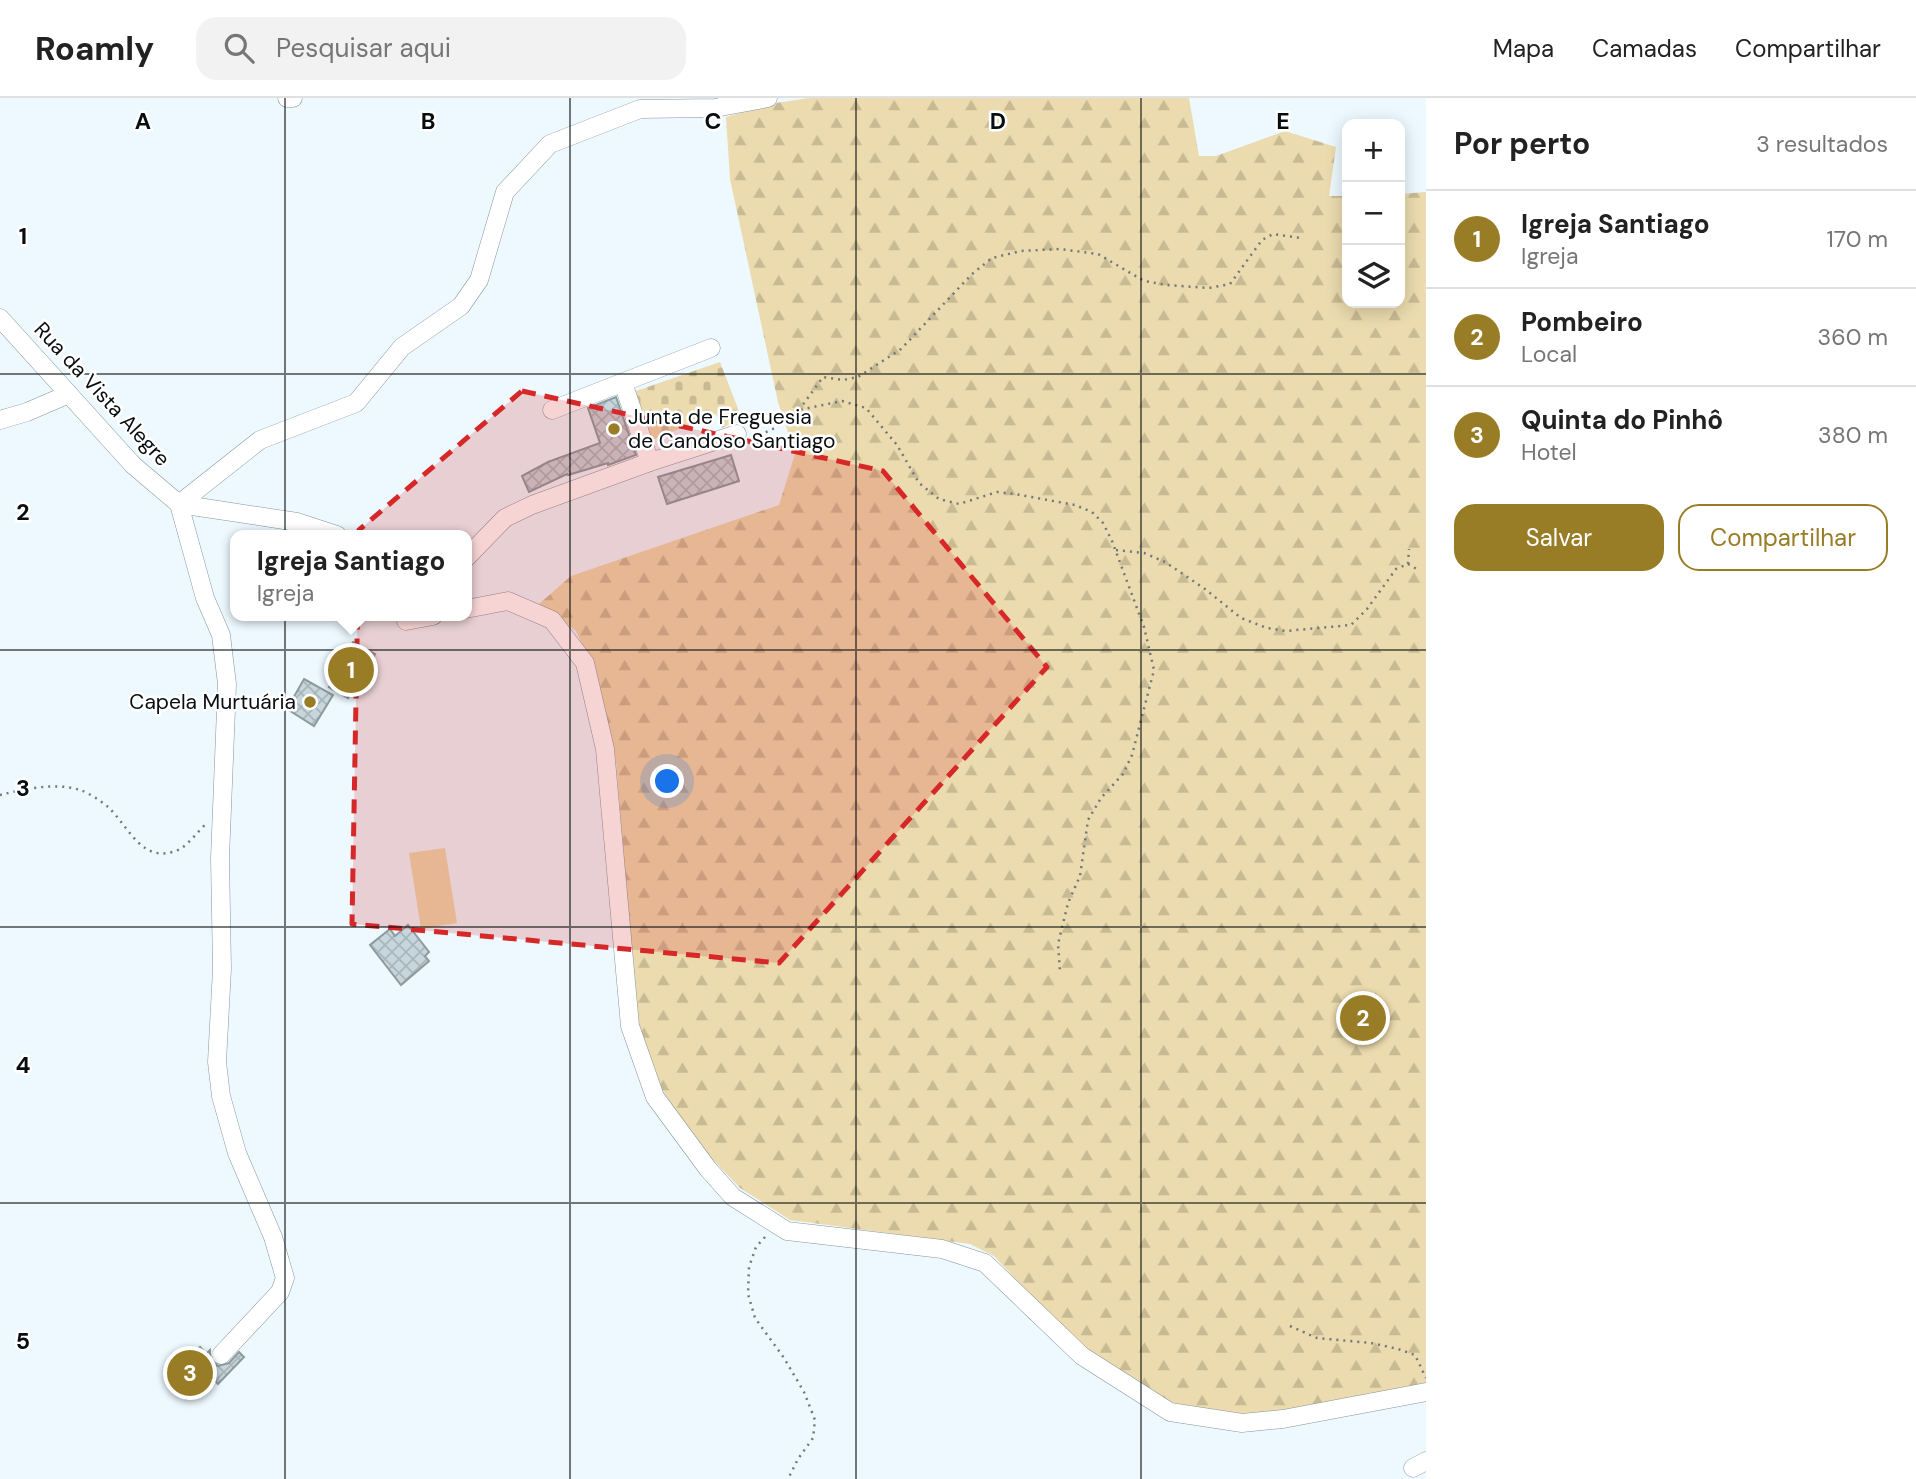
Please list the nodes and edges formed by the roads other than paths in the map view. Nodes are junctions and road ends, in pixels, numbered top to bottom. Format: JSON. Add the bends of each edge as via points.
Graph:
{"nodes":[{"id":1,"x":287,"y":98,"type":"edge"},
{"id":2,"x":293,"y":98,"type":"edge"},
{"id":3,"x":768,"y":98,"type":"edge"},
{"id":4,"x":0,"y":318,"type":"edge"},
{"id":5,"x":712,"y":348,"type":"dead end"},
{"id":6,"x":623,"y":383,"type":"junction"},
{"id":7,"x":69,"y":394,"type":"junction"},
{"id":8,"x":552,"y":410,"type":"dead end"},
{"id":9,"x":0,"y":420,"type":"edge"},
{"id":10,"x":737,"y":434,"type":"road end"},
{"id":11,"x":650,"y":462,"type":"junction"},
{"id":12,"x":179,"y":504,"type":"junction"},
{"id":13,"x":322,"y":530,"type":"edge"},
{"id":14,"x":472,"y":553,"type":"edge"},
{"id":15,"x":472,"y":608,"type":"edge"},
{"id":16,"x":221,"y":1355,"type":"dead end"},
{"id":17,"x":1426,"y":1392,"type":"edge"}],
"edges":[{"from":1,"to":2,"type":"street"},
{"from":3,"to":12,"type":"street","via":[[715,107],[640,109],[550,144],[505,192],[479,280],[461,306],[402,348],[356,403],[260,440]]},
{"from":4,"to":7,"type":"street","name":"Rua da Vista Alegre"},
{"from":5,"to":6,"type":"street"},
{"from":6,"to":8,"type":"street"},
{"from":6,"to":11,"type":"street"},
{"from":7,"to":9,"type":"street"},
{"from":7,"to":12,"type":"street","name":"Rua da Vista Alegre","via":[[133,466]]},
{"from":10,"to":11,"type":"street"},
{"from":11,"to":14,"type":"street","via":[[505,518]]},
{"from":12,"to":13,"type":"street"},
{"from":12,"to":16,"type":"street","via":[[205,598],[221,635],[227,684],[217,1062],[221,1096],[233,1141],[285,1278],[280,1292]]},
{"from":15,"to":17,"type":"street","via":[[508,601],[552,620],[585,663],[605,749],[630,1026],[656,1097],[733,1197],[787,1231],[942,1249],[985,1263],[1082,1356],[1170,1412],[1242,1423]]}]}
